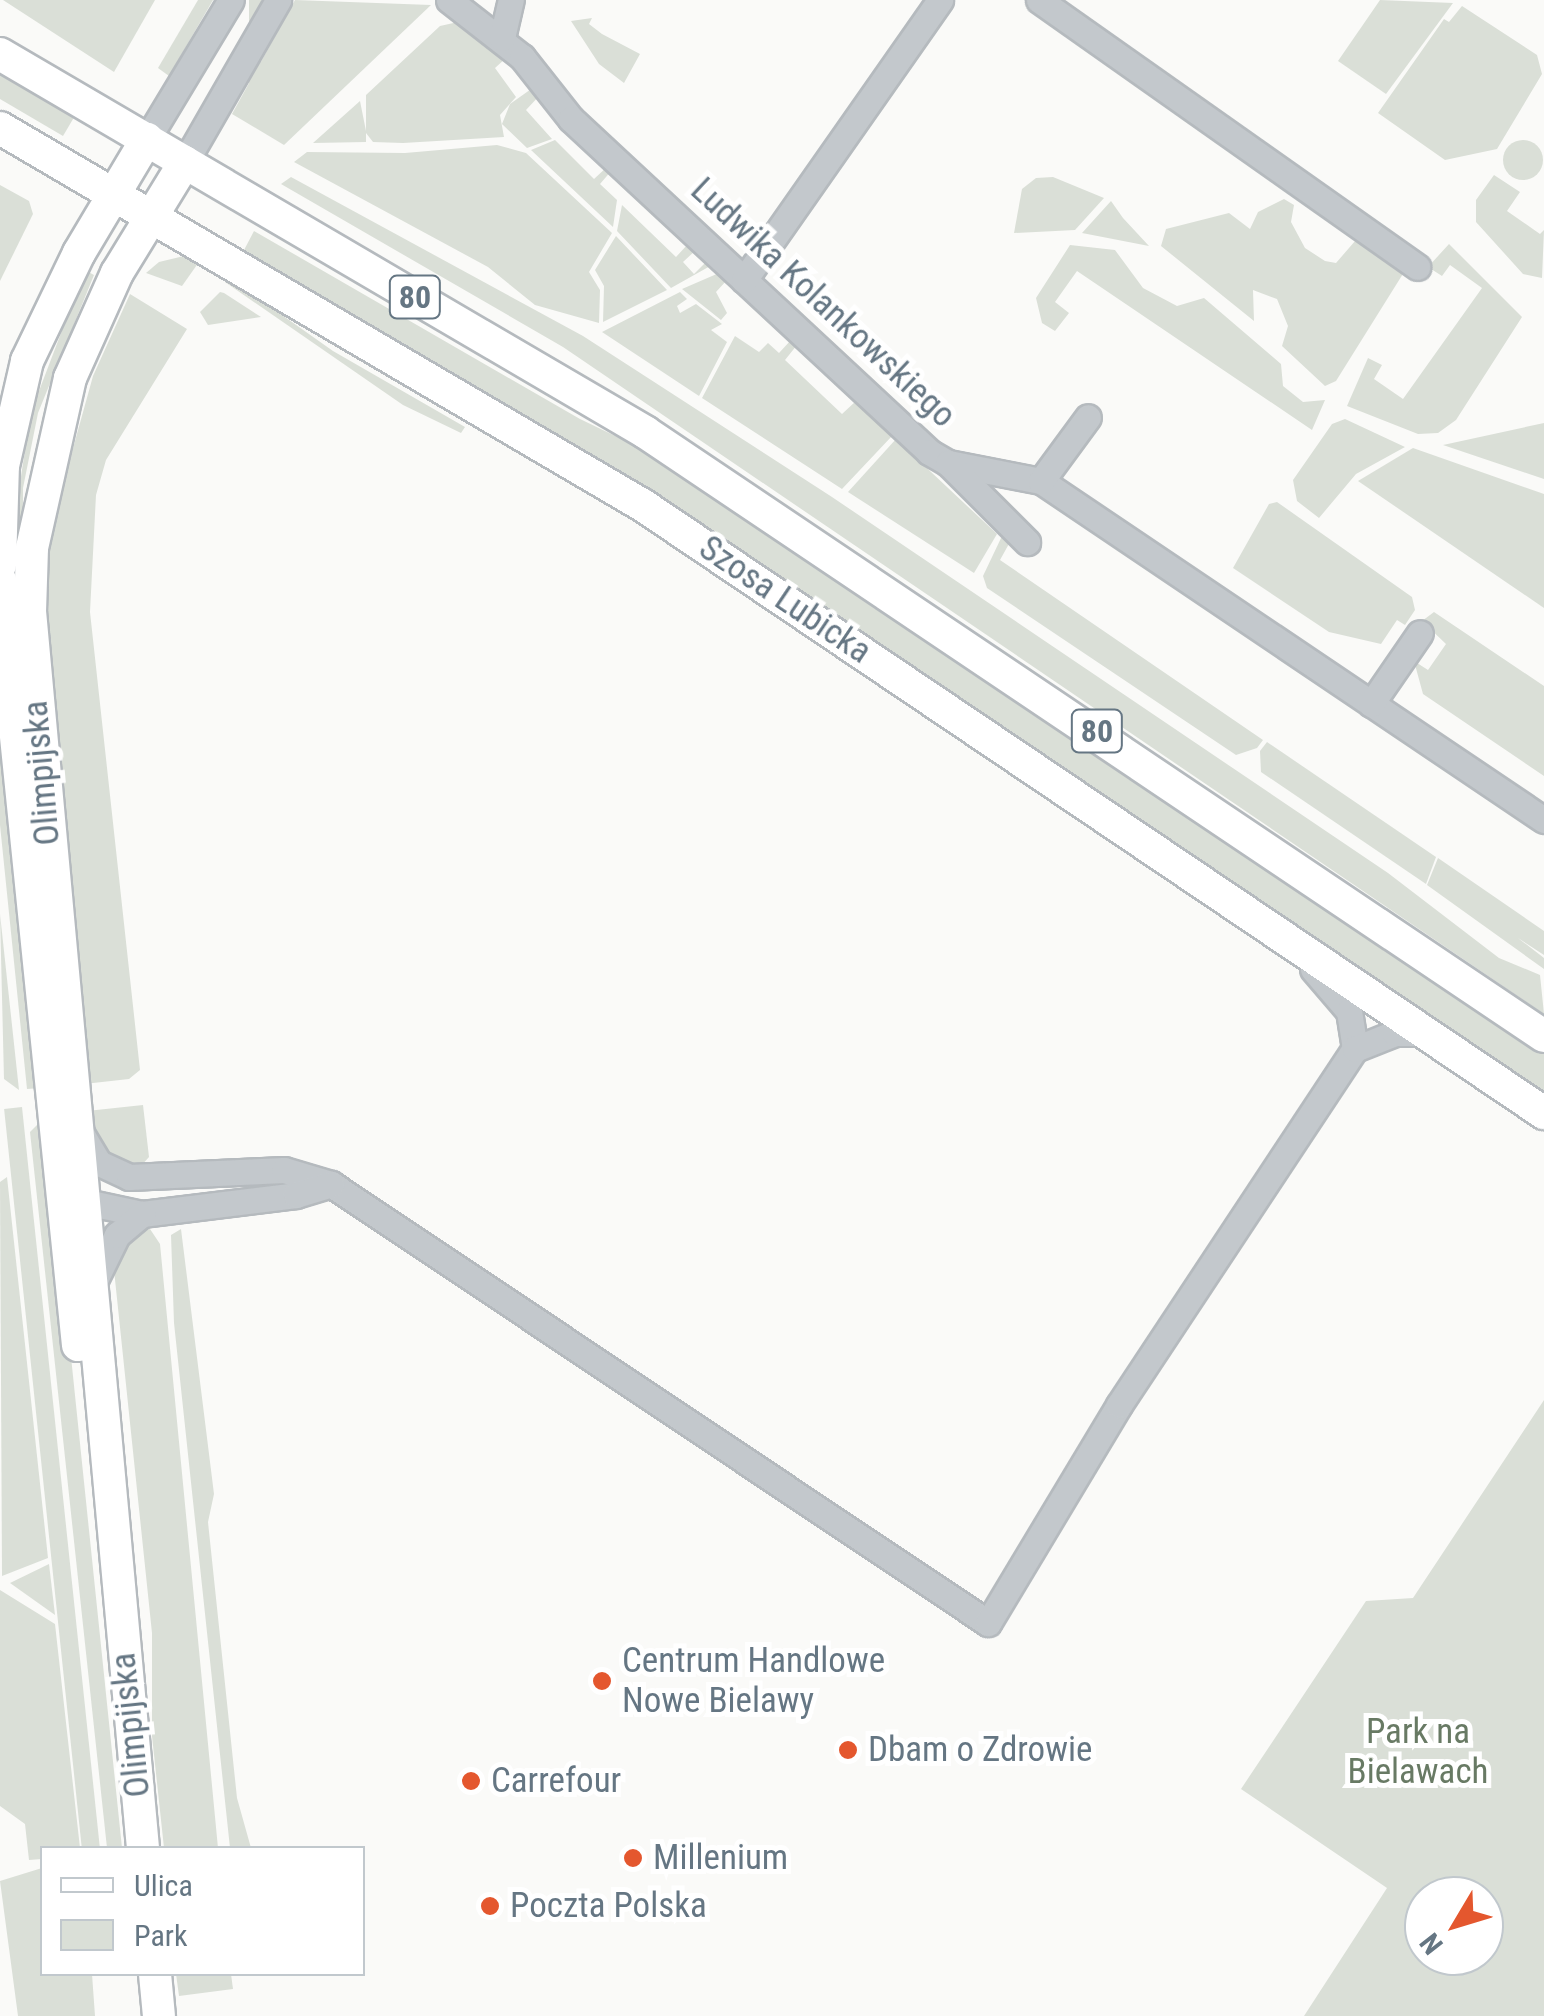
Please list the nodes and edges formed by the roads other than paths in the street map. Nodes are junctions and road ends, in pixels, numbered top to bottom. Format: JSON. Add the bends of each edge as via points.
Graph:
{"nodes":[{"id":1,"x":231,"y":0,"type":"edge"},
{"id":2,"x":278,"y":0,"type":"edge"},
{"id":3,"x":449,"y":0,"type":"edge"},
{"id":4,"x":510,"y":0,"type":"edge"},
{"id":5,"x":940,"y":0,"type":"edge"},
{"id":6,"x":1039,"y":0,"type":"edge"},
{"id":7,"x":502,"y":38,"type":"junction"},
{"id":8,"x":0,"y":54,"type":"edge"},
{"id":9,"x":0,"y":128,"type":"edge"},
{"id":10,"x":147,"y":139,"type":"junction"},
{"id":11,"x":185,"y":162,"type":"junction"},
{"id":12,"x":114,"y":195,"type":"junction"},
{"id":13,"x":150,"y":217,"type":"junction"},
{"id":14,"x":1418,"y":267,"type":"dead end"},
{"id":15,"x":744,"y":280,"type":"junction"},
{"id":16,"x":1088,"y":417,"type":"dead end"},
{"id":17,"x":948,"y":463,"type":"junction"},
{"id":18,"x":1041,"y":482,"type":"junction"},
{"id":19,"x":1027,"y":542,"type":"dead end"},
{"id":20,"x":0,"y":565,"type":"edge"},
{"id":21,"x":0,"y":580,"type":"edge"},
{"id":22,"x":1420,"y":633,"type":"dead end"},
{"id":23,"x":1371,"y":704,"type":"junction"},
{"id":24,"x":1544,"y":820,"type":"edge"},
{"id":25,"x":1282,"y":936,"type":"junction"},
{"id":26,"x":1425,"y":1033,"type":"junction"},
{"id":27,"x":1544,"y":1036,"type":"edge"},
{"id":28,"x":1355,"y":1050,"type":"junction"},
{"id":29,"x":1544,"y":1113,"type":"edge"},
{"id":30,"x":79,"y":1130,"type":"junction"},
{"id":31,"x":57,"y":1167,"type":"junction"},
{"id":32,"x":128,"y":1178,"type":"junction"},
{"id":33,"x":331,"y":1184,"type":"junction"},
{"id":34,"x":86,"y":1202,"type":"junction"},
{"id":35,"x":142,"y":1214,"type":"junction"},
{"id":36,"x":65,"y":1238,"type":"junction"},
{"id":37,"x":93,"y":1284,"type":"junction"},
{"id":38,"x":119,"y":1601,"type":"junction"},
{"id":39,"x":143,"y":1846,"type":"edge"},
{"id":40,"x":155,"y":1976,"type":"edge"},
{"id":41,"x":159,"y":2016,"type":"edge"}],
"edges":[{"from":1,"to":10,"type":"street"},
{"from":2,"to":11,"type":"street","name":"Olimpijska"},
{"from":3,"to":7,"type":"street","name":"Ludwika Kolankowskiego"},
{"from":4,"to":7,"type":"street"},
{"from":5,"to":15,"type":"street"},
{"from":6,"to":14,"type":"street"},
{"from":7,"to":15,"type":"street","name":"Ludwika Kolankowskiego","via":[[571,119]]},
{"from":8,"to":10,"type":"main road","name":"Szosa Lubicka","number":"80"},
{"from":9,"to":12,"type":"main road","name":"Szosa Lubicka","number":"80"},
{"from":10,"to":11,"type":"main road","name":"Szosa Lubicka","number":"80"},
{"from":10,"to":12,"type":"main road"},
{"from":11,"to":13,"type":"main road","name":"Olimpijska"},
{"from":11,"to":27,"type":"main road","name":"Szosa Lubicka","number":"80","via":[[645,432]]},
{"from":12,"to":13,"type":"main road","name":"Szosa Lubicka","number":"80"},
{"from":12,"to":20,"type":"main road","via":[[27,361],[3,466]]},
{"from":13,"to":25,"type":"main road","name":"Szosa Lubicka","number":"80","via":[[630,497]]},
{"from":13,"to":30,"type":"main road","name":"Olimpijska","via":[[95,315],[70,378],[32,548],[35,706]]},
{"from":15,"to":17,"type":"street","name":"Ludwika Kolankowskiego"},
{"from":16,"to":18,"type":"street"},
{"from":17,"to":18,"type":"street","name":"Ludwika Kolankowskiego"},
{"from":17,"to":19,"type":"street"},
{"from":18,"to":23,"type":"street","name":"Ludwika Kolankowskiego"},
{"from":21,"to":31,"type":"main road","name":"Olimpijska"},
{"from":22,"to":23,"type":"street"},
{"from":23,"to":24,"type":"street","name":"Ludwika Kolankowskiego"},
{"from":25,"to":26,"type":"main road","name":"Szosa Lubicka","number":"80"},
{"from":25,"to":28,"type":"street","via":[[1349,1011]]},
{"from":26,"to":28,"type":"street","via":[[1394,1033]]},
{"from":26,"to":29,"type":"main road","name":"Szosa Lubicka","number":"80"},
{"from":28,"to":33,"type":"street","via":[[1118,1405],[988,1622]]},
{"from":30,"to":32,"type":"street","via":[[100,1163]]},
{"from":30,"to":34,"type":"main road","name":"Olimpijska"},
{"from":31,"to":34,"type":"street"},
{"from":31,"to":36,"type":"main road","name":"Olimpijska"},
{"from":32,"to":33,"type":"street","via":[[284,1170]]},
{"from":32,"to":34,"type":"street"},
{"from":33,"to":35,"type":"street"},
{"from":34,"to":35,"type":"street"},
{"from":34,"to":36,"type":"street"},
{"from":34,"to":37,"type":"main road","name":"Olimpijska"},
{"from":35,"to":37,"type":"street","via":[[117,1235]]},
{"from":36,"to":38,"type":"main road","name":"Olimpijska"},
{"from":37,"to":38,"type":"main road","name":"Olimpijska"},
{"from":38,"to":39,"type":"main road","name":"Olimpijska"},
{"from":40,"to":41,"type":"main road"}]}
